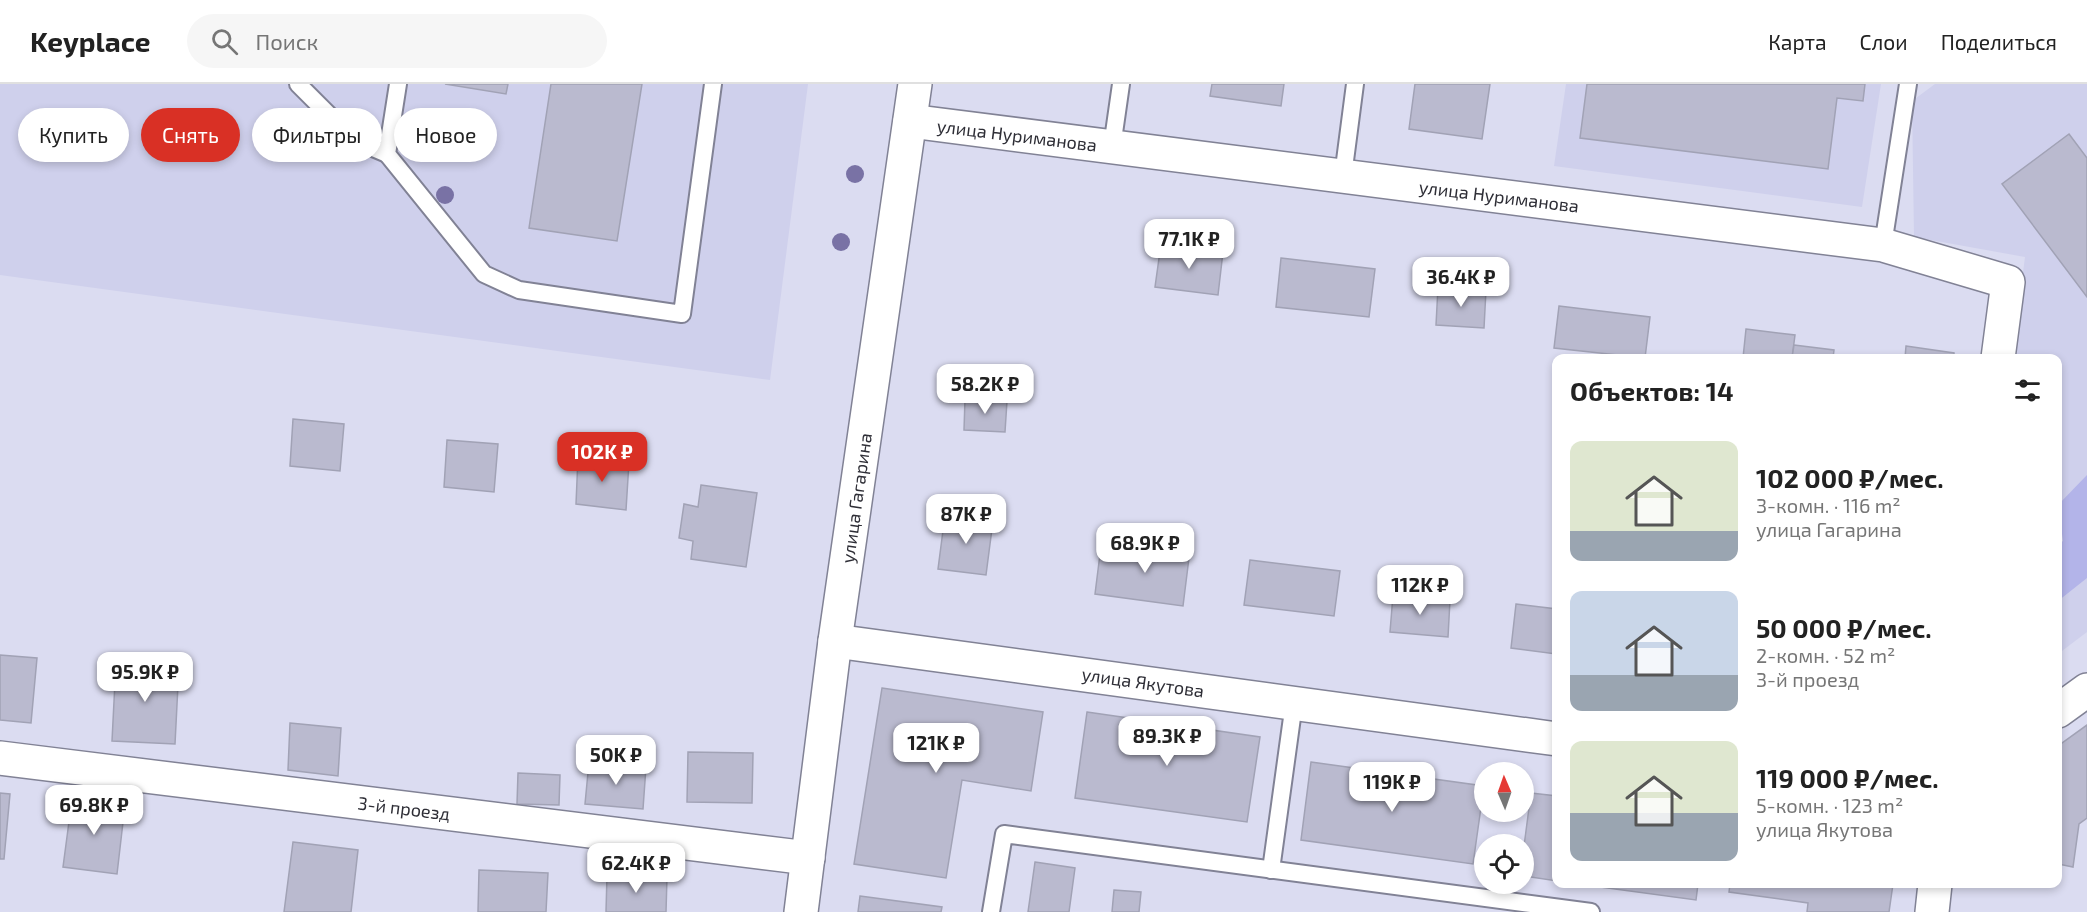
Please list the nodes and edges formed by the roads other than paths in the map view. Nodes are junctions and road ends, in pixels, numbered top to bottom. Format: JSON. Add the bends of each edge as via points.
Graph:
{"nodes":[{"id":1,"x":298,"y":84,"type":"edge"},
{"id":2,"x":398,"y":84,"type":"edge"},
{"id":3,"x":713,"y":84,"type":"edge"},
{"id":4,"x":915,"y":84,"type":"edge"},
{"id":5,"x":1121,"y":84,"type":"edge"},
{"id":6,"x":1355,"y":84,"type":"edge"},
{"id":7,"x":1908,"y":84,"type":"edge"},
{"id":8,"x":910,"y":121,"type":"junction"},
{"id":9,"x":1112,"y":147,"type":"junction"},
{"id":10,"x":387,"y":154,"type":"junction"},
{"id":11,"x":1343,"y":176,"type":"junction"},
{"id":12,"x":1883,"y":244,"type":"junction"},
{"id":13,"x":1999,"y":354,"type":"edge"},
{"id":14,"x":835,"y":641,"type":"junction"},
{"id":15,"x":2087,"y":690,"type":"edge"},
{"id":16,"x":1294,"y":703,"type":"junction"},
{"id":17,"x":2062,"y":708,"type":"edge"},
{"id":18,"x":1552,"y":738,"type":"edge"},
{"id":19,"x":0,"y":758,"type":"edge"},
{"id":20,"x":808,"y":858,"type":"junction"},
{"id":21,"x":1271,"y":870,"type":"junction"},
{"id":22,"x":1935,"y":888,"type":"edge"},
{"id":23,"x":801,"y":912,"type":"edge"},
{"id":24,"x":991,"y":912,"type":"edge"},
{"id":25,"x":1591,"y":912,"type":"edge"},
{"id":26,"x":1932,"y":912,"type":"edge"}],
"edges":[{"from":1,"to":10,"type":"lane","via":[[354,140]]},
{"from":2,"to":10,"type":"lane"},
{"from":3,"to":10,"type":"lane","via":[[682,314],[519,290],[483,274]]},
{"from":4,"to":8,"type":"street","name":"улица Гагарина"},
{"from":5,"to":9,"type":"lane"},
{"from":6,"to":11,"type":"lane"},
{"from":7,"to":12,"type":"lane"},
{"from":8,"to":9,"type":"street","name":"улица Нуриманова"},
{"from":8,"to":14,"type":"street","name":"улица Гагарина"},
{"from":9,"to":11,"type":"street","name":"улица Нуриманова"},
{"from":11,"to":12,"type":"street","name":"улица Нуриманова"},
{"from":12,"to":13,"type":"street","name":"улица Нуриманова","via":[[2008,282]]},
{"from":14,"to":16,"type":"street","name":"улица Якутова"},
{"from":14,"to":20,"type":"street","name":"улица Гагарина"},
{"from":15,"to":17,"type":"street"},
{"from":16,"to":18,"type":"street","name":"улица Якутова"},
{"from":16,"to":21,"type":"lane"},
{"from":19,"to":20,"type":"street","name":"3-й проезд"},
{"from":20,"to":23,"type":"street","name":"улица Гагарина"},
{"from":21,"to":24,"type":"lane","via":[[1004,834]]},
{"from":21,"to":25,"type":"lane"},
{"from":22,"to":26,"type":"street"}]}
